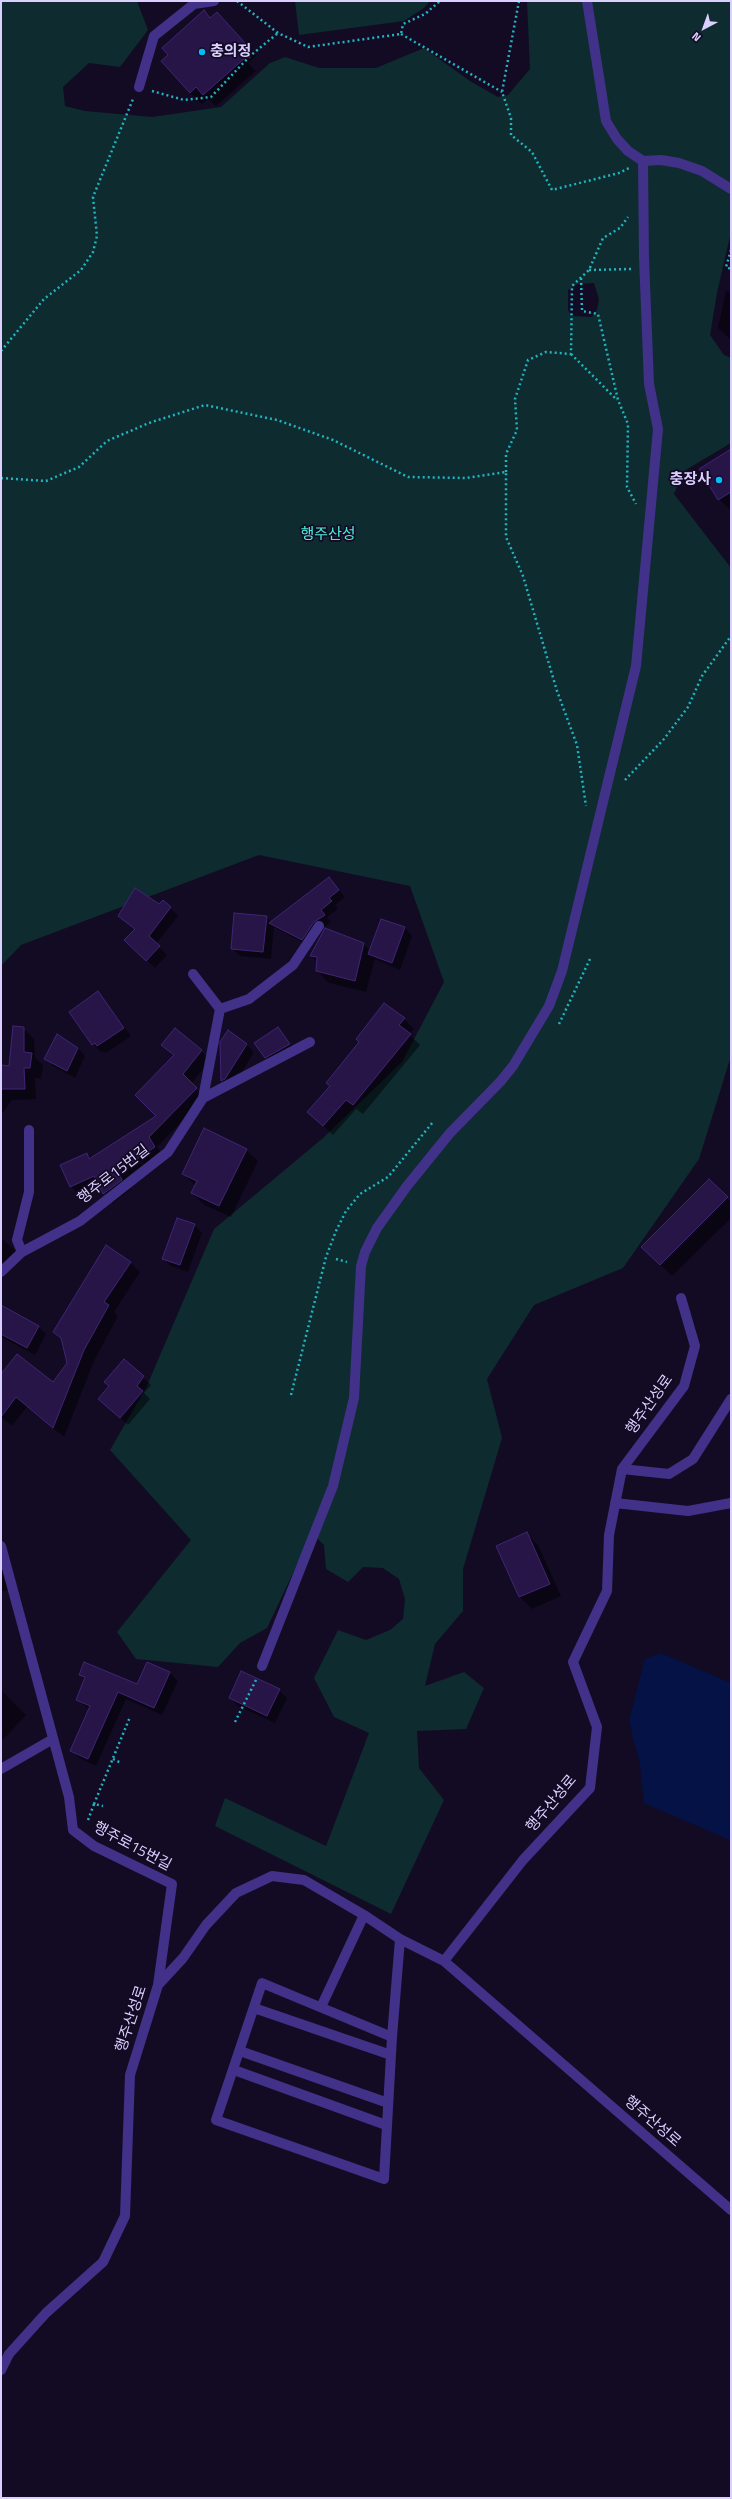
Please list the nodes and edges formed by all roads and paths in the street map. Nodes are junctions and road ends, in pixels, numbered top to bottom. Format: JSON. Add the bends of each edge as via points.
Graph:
{"nodes":[{"id":1,"x":214,"y":1,"type":"edge"},
{"id":2,"x":237,"y":1,"type":"edge"},
{"id":3,"x":440,"y":1,"type":"edge"},
{"id":4,"x":519,"y":1,"type":"edge"},
{"id":5,"x":587,"y":1,"type":"edge"},
{"id":6,"x":278,"y":33,"type":"junction"},
{"id":7,"x":401,"y":34,"type":"junction"},
{"id":8,"x":139,"y":87,"type":"junction"},
{"id":9,"x":502,"y":92,"type":"junction"},
{"id":10,"x":643,"y":161,"type":"junction"},
{"id":11,"x":630,"y":168,"type":"dead end"},
{"id":12,"x":619,"y":174,"type":"dead end"},
{"id":13,"x":631,"y":175,"type":"dead end"},
{"id":14,"x":731,"y":189,"type":"edge"},
{"id":15,"x":629,"y":216,"type":"dead end"},
{"id":16,"x":731,"y":250,"type":"edge"},
{"id":17,"x":644,"y":268,"type":"junction"},
{"id":18,"x":731,"y":269,"type":"edge"},
{"id":19,"x":589,"y":270,"type":"junction"},
{"id":20,"x":581,"y":278,"type":"junction"},
{"id":21,"x":1,"y":351,"type":"edge"},
{"id":22,"x":571,"y":354,"type":"junction"},
{"id":23,"x":618,"y":400,"type":"junction"},
{"id":24,"x":506,"y":472,"type":"junction"},
{"id":25,"x":1,"y":478,"type":"edge"},
{"id":26,"x":647,"y":526,"type":"junction"},
{"id":27,"x":731,"y":636,"type":"edge"},
{"id":28,"x":620,"y":786,"type":"dead end"},
{"id":29,"x":587,"y":812,"type":"dead end"},
{"id":30,"x":319,"y":926,"type":"dead end"},
{"id":31,"x":590,"y":959,"type":"dead end"},
{"id":32,"x":193,"y":974,"type":"dead end"},
{"id":33,"x":220,"y":1009,"type":"junction"},
{"id":34,"x":559,"y":1024,"type":"dead end"},
{"id":35,"x":310,"y":1042,"type":"dead end"},
{"id":36,"x":203,"y":1098,"type":"junction"},
{"id":37,"x":433,"y":1122,"type":"dead end"},
{"id":38,"x":29,"y":1130,"type":"dead end"},
{"id":39,"x":22,"y":1252,"type":"junction"},
{"id":40,"x":1,"y":1272,"type":"edge"},
{"id":41,"x":681,"y":1298,"type":"dead end"},
{"id":42,"x":290,"y":1395,"type":"dead end"},
{"id":43,"x":731,"y":1399,"type":"edge"},
{"id":44,"x":622,"y":1469,"type":"junction"},
{"id":45,"x":615,"y":1503,"type":"junction"},
{"id":46,"x":731,"y":1503,"type":"edge"},
{"id":47,"x":1,"y":1546,"type":"edge"},
{"id":48,"x":262,"y":1666,"type":"joint"},
{"id":49,"x":130,"y":1717,"type":"dead end"},
{"id":50,"x":235,"y":1722,"type":"dead end"},
{"id":51,"x":53,"y":1738,"type":"junction"},
{"id":52,"x":114,"y":1759,"type":"junction"},
{"id":53,"x":121,"y":1762,"type":"dead end"},
{"id":54,"x":1,"y":1769,"type":"edge"},
{"id":55,"x":94,"y":1804,"type":"dead end"},
{"id":56,"x":364,"y":1915,"type":"junction"},
{"id":57,"x":400,"y":1939,"type":"junction"},
{"id":58,"x":444,"y":1961,"type":"junction"},
{"id":59,"x":158,"y":1985,"type":"junction"},
{"id":60,"x":321,"y":2007,"type":"junction"},
{"id":61,"x":254,"y":2008,"type":"junction"},
{"id":62,"x":392,"y":2037,"type":"junction"},
{"id":63,"x":240,"y":2051,"type":"junction"},
{"id":64,"x":390,"y":2055,"type":"junction"},
{"id":65,"x":234,"y":2070,"type":"junction"},
{"id":66,"x":388,"y":2103,"type":"junction"},
{"id":67,"x":386,"y":2125,"type":"junction"},
{"id":68,"x":731,"y":2210,"type":"edge"},
{"id":69,"x":1,"y":2370,"type":"edge"}],
"edges":[{"from":1,"to":8,"type":"street","via":[[194,4],[154,36]]},
{"from":2,"to":6,"type":"path"},
{"from":3,"to":7,"type":"path","via":[[425,14],[404,24]]},
{"from":4,"to":9,"type":"path"},
{"from":5,"to":10,"type":"street","via":[[606,121],[628,151]]},
{"from":6,"to":7,"type":"path","via":[[308,46]]},
{"from":6,"to":8,"type":"path","via":[[250,56],[210,97],[184,100]]},
{"from":7,"to":9,"type":"path"},
{"from":8,"to":21,"type":"path","via":[[93,197],[97,236],[93,252],[81,270],[44,300]]},
{"from":9,"to":12,"type":"path","via":[[511,118],[511,135],[532,152],[552,190]]},
{"from":10,"to":14,"type":"street","via":[[679,163],[702,171]]},
{"from":10,"to":17,"type":"street"},
{"from":11,"to":13,"type":"path"},
{"from":15,"to":19,"type":"path","via":[[620,228],[603,238]]},
{"from":16,"to":18,"type":"path","via":[[726,267]]},
{"from":17,"to":19,"type":"path"},
{"from":17,"to":26,"type":"street","via":[[649,384],[658,428]]},
{"from":19,"to":20,"type":"path"},
{"from":20,"to":22,"type":"path","via":[[572,286]]},
{"from":20,"to":23,"type":"path","via":[[582,311],[598,314]]},
{"from":22,"to":23,"type":"path"},
{"from":22,"to":24,"type":"path","via":[[546,352],[528,360],[515,399],[516,430],[506,454]]},
{"from":23,"to":26,"type":"path","via":[[628,424],[627,487]]},
{"from":24,"to":25,"type":"path","via":[[466,478],[408,477],[326,438],[277,420],[205,405],[149,423],[107,441],[79,466],[46,481]]},
{"from":24,"to":29,"type":"path","via":[[506,538],[523,576],[557,691],[577,745]]},
{"from":26,"to":48,"type":"street","via":[[636,666],[562,971],[549,1006],[513,1066],[450,1133],[407,1186],[376,1228],[365,1252],[361,1266],[354,1398],[333,1486]]},
{"from":27,"to":28,"type":"path","via":[[702,676],[688,707],[664,739],[634,768]]},
{"from":30,"to":33,"type":"street","via":[[293,965],[249,999]]},
{"from":31,"to":34,"type":"path"},
{"from":32,"to":33,"type":"street"},
{"from":33,"to":36,"type":"street","name":"행주로15번길"},
{"from":35,"to":36,"type":"street","name":"행주로15번길"},
{"from":36,"to":39,"type":"street","name":"행주로15번길","via":[[168,1152],[80,1221]]},
{"from":37,"to":42,"type":"path","via":[[388,1177],[360,1194],[346,1211],[326,1257]]},
{"from":38,"to":39,"type":"street","via":[[29,1192],[17,1240]]},
{"from":39,"to":40,"type":"street","name":"행주로15번길"},
{"from":41,"to":44,"type":"street","name":"행주산성로","via":[[695,1346],[684,1386]]},
{"from":43,"to":44,"type":"street","via":[[693,1459],[669,1474]]},
{"from":44,"to":45,"type":"street","name":"행주산성로"},
{"from":45,"to":46,"type":"street","via":[[688,1511]]},
{"from":45,"to":58,"type":"street","name":"행주산성로","via":[[609,1535],[607,1591],[573,1662],[597,1727],[590,1788],[523,1860]]},
{"from":47,"to":51,"type":"street","name":"행주로15번길"},
{"from":48,"to":50,"type":"path"},
{"from":49,"to":52,"type":"path"},
{"from":51,"to":54,"type":"street"},
{"from":51,"to":59,"type":"street","name":"행주로15번길","via":[[69,1797],[73,1830],[94,1846],[172,1884]]},
{"from":52,"to":53,"type":"path"},
{"from":52,"to":55,"type":"path"},
{"from":56,"to":57,"type":"street","name":"행주산성로"},
{"from":56,"to":59,"type":"street","name":"행주산성로","via":[[304,1880],[272,1876],[236,1893],[206,1925],[183,1958]]},
{"from":56,"to":60,"type":"street"},
{"from":57,"to":58,"type":"street","name":"행주산성로"},
{"from":57,"to":62,"type":"street"},
{"from":58,"to":68,"type":"street","name":"행주산성로"},
{"from":59,"to":69,"type":"street","name":"행주산성로","via":[[130,2075],[125,2216],[103,2262],[46,2313],[9,2354]]},
{"from":60,"to":61,"type":"street","via":[[262,1983]]},
{"from":60,"to":62,"type":"street"},
{"from":61,"to":63,"type":"street"},
{"from":61,"to":64,"type":"street"},
{"from":62,"to":64,"type":"street"},
{"from":63,"to":65,"type":"street"},
{"from":63,"to":66,"type":"street"},
{"from":64,"to":66,"type":"street"},
{"from":65,"to":67,"type":"street"},
{"from":65,"to":67,"type":"street","via":[[216,2120],[384,2179]]},
{"from":66,"to":67,"type":"street"}]}
